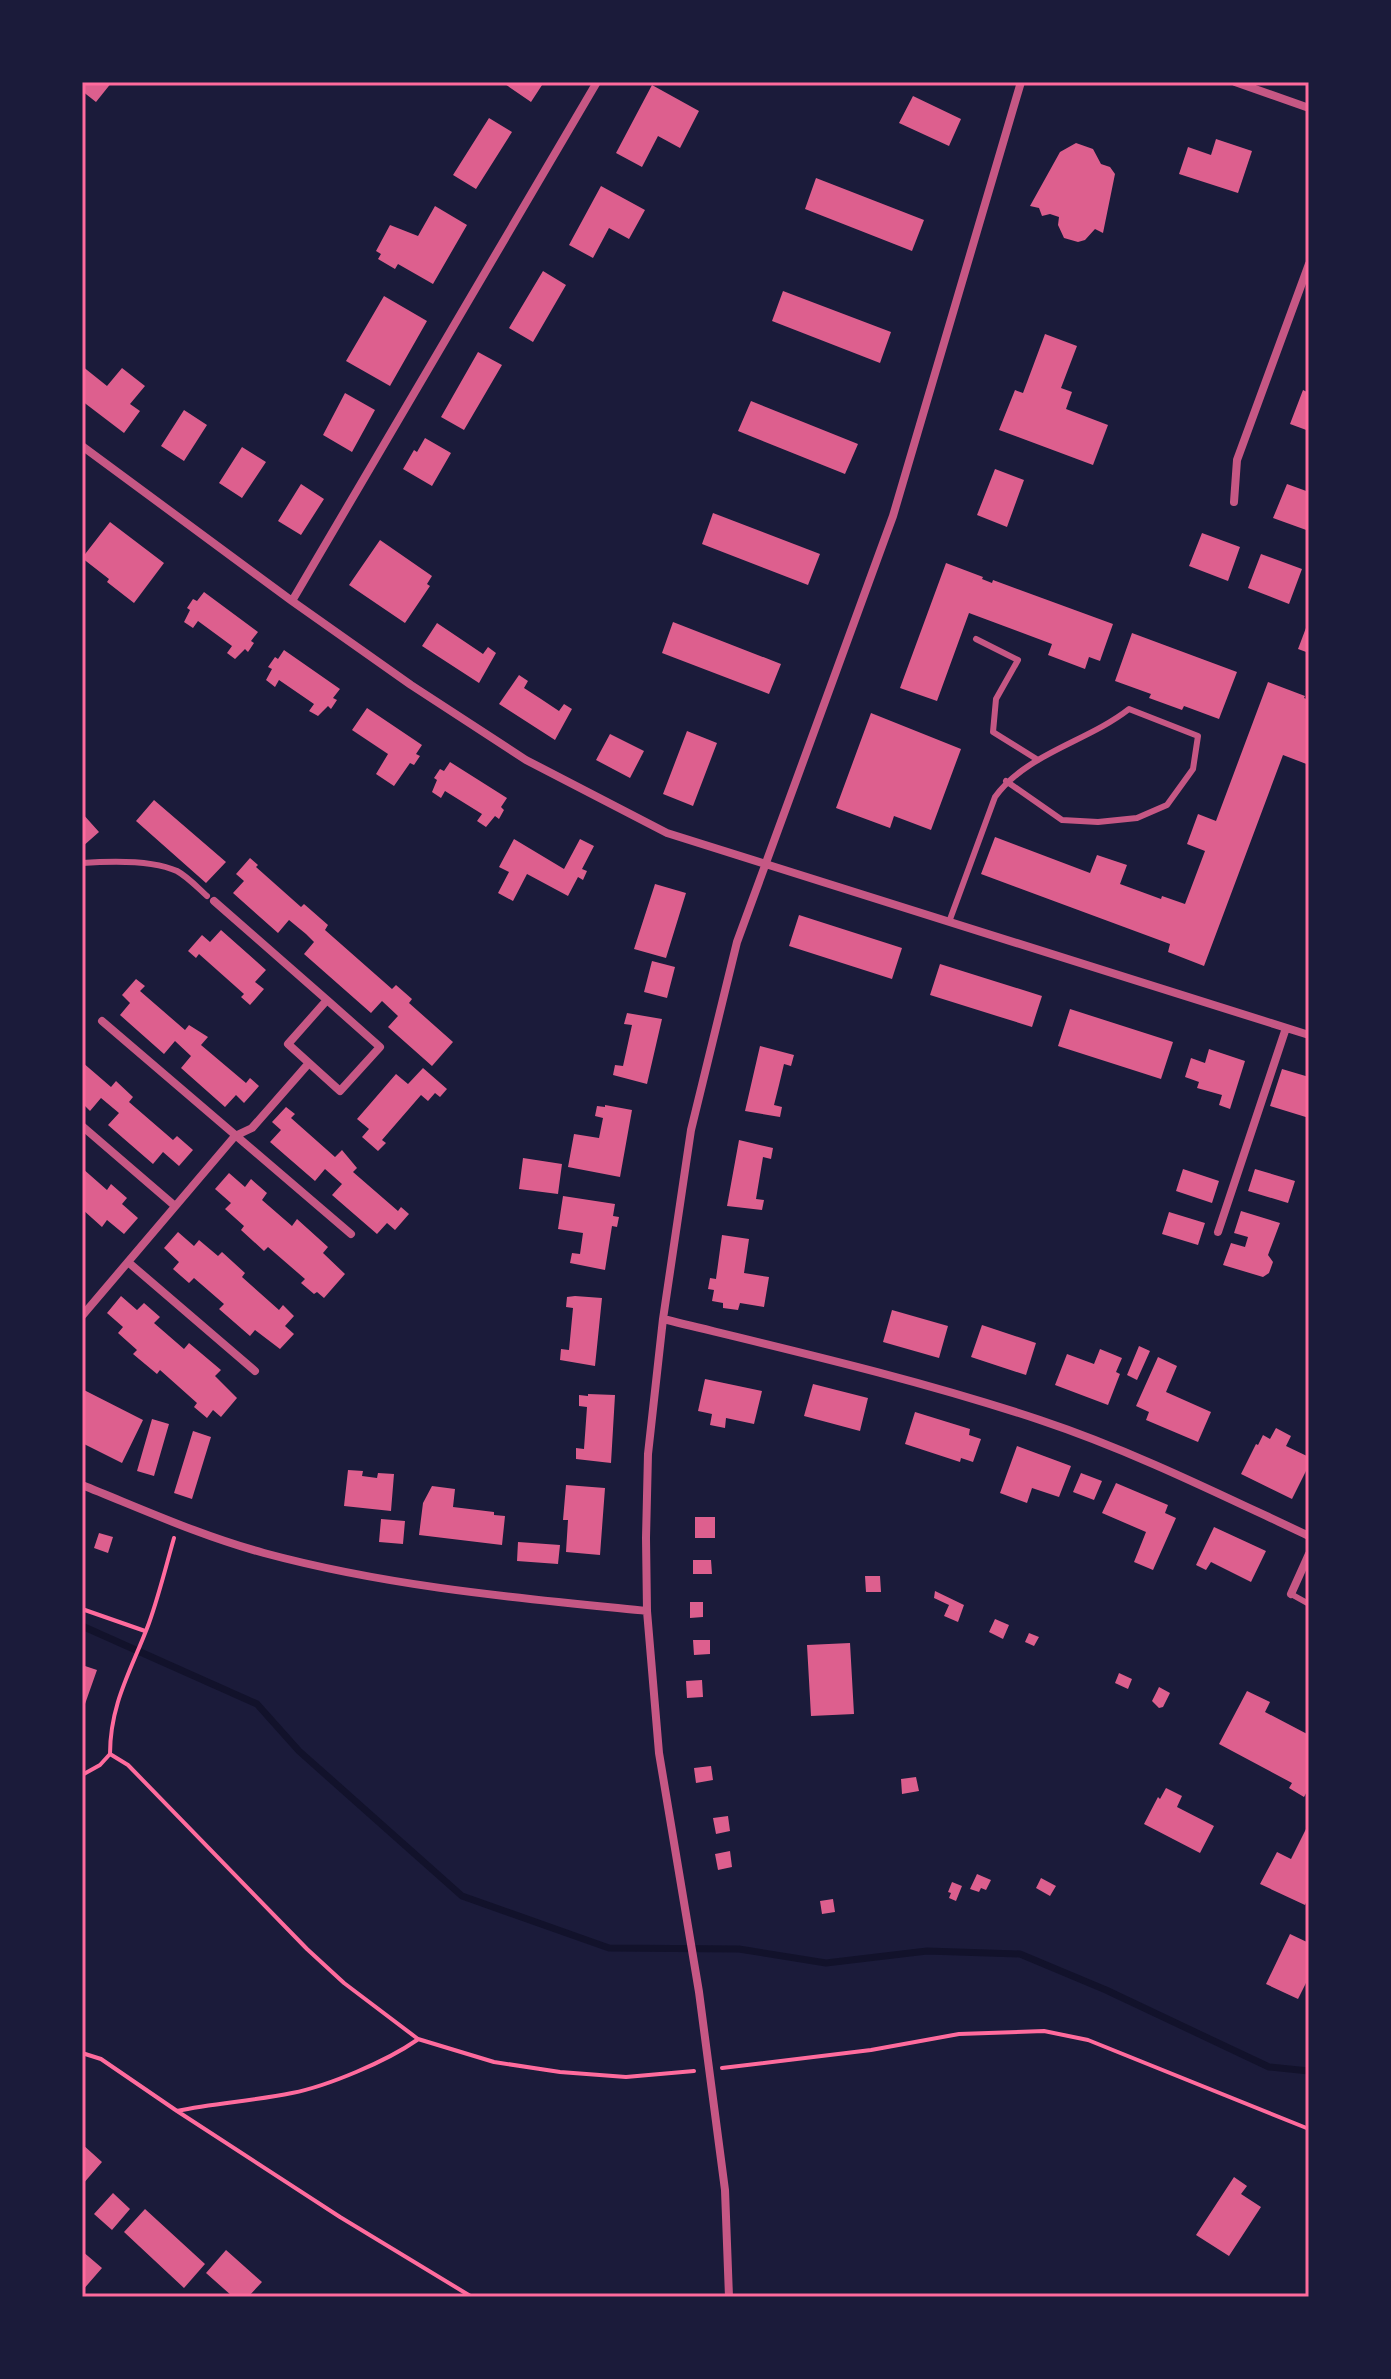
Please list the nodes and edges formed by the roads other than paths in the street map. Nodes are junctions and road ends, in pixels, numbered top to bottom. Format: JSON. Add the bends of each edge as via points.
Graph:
{"nodes":[{"id":1,"x":597,"y":82,"type":"edge"},
{"id":2,"x":1021,"y":82,"type":"edge"},
{"id":3,"x":1235,"y":82,"type":"edge"},
{"id":4,"x":1309,"y":108,"type":"edge"},
{"id":5,"x":1309,"y":264,"type":"edge"},
{"id":6,"x":82,"y":446,"type":"edge"},
{"id":7,"x":1234,"y":502,"type":"dead end"},
{"id":8,"x":292,"y":601,"type":"junction"},
{"id":9,"x":976,"y":639,"type":"dead end"},
{"id":10,"x":1038,"y":760,"type":"junction"},
{"id":11,"x":1006,"y":781,"type":"junction"},
{"id":12,"x":82,"y":863,"type":"edge"},
{"id":13,"x":765,"y":864,"type":"junction"},
{"id":14,"x":211,"y":898,"type":"joint"},
{"id":15,"x":949,"y":922,"type":"junction"},
{"id":16,"x":327,"y":1000,"type":"junction"},
{"id":17,"x":102,"y":1021,"type":"dead end"},
{"id":18,"x":1286,"y":1028,"type":"junction"},
{"id":19,"x":1309,"y":1035,"type":"edge"},
{"id":20,"x":309,"y":1063,"type":"junction"},
{"id":21,"x":82,"y":1126,"type":"edge"},
{"id":22,"x":235,"y":1136,"type":"junction"},
{"id":23,"x":175,"y":1206,"type":"junction"},
{"id":24,"x":1218,"y":1232,"type":"dead end"},
{"id":25,"x":351,"y":1234,"type":"dead end"},
{"id":26,"x":128,"y":1262,"type":"junction"},
{"id":27,"x":82,"y":1316,"type":"edge"},
{"id":28,"x":663,"y":1319,"type":"junction"},
{"id":29,"x":255,"y":1371,"type":"dead end"},
{"id":30,"x":82,"y":1485,"type":"edge"},
{"id":31,"x":1309,"y":1536,"type":"edge"},
{"id":32,"x":1309,"y":1554,"type":"edge"},
{"id":33,"x":1291,"y":1594,"type":"joint"},
{"id":34,"x":1309,"y":1604,"type":"edge"},
{"id":35,"x":647,"y":1611,"type":"junction"},
{"id":36,"x":729,"y":2297,"type":"edge"}],
"edges":[{"from":1,"to":8,"type":"street"},
{"from":2,"to":13,"type":"street","via":[[893,516]]},
{"from":3,"to":4,"type":"street"},
{"from":5,"to":7,"type":"street","via":[[1237,460]]},
{"from":6,"to":8,"type":"street"},
{"from":8,"to":13,"type":"street","via":[[526,760],[667,833]]},
{"from":9,"to":10,"type":"lane","via":[[1018,660],[996,699],[993,732]]},
{"from":10,"to":11,"type":"lane"},
{"from":10,"to":11,"type":"lane","via":[[1107,726],[1129,709],[1198,736],[1193,769],[1167,805],[1137,818],[1062,820]]},
{"from":11,"to":15,"type":"lane","via":[[995,797]]},
{"from":12,"to":14,"type":"lane","via":[[106,861],[178,872]]},
{"from":13,"to":15,"type":"street"},
{"from":13,"to":28,"type":"street","via":[[737,942],[691,1130]]},
{"from":14,"to":16,"type":"street"},
{"from":15,"to":18,"type":"street"},
{"from":16,"to":20,"type":"street","via":[[288,1044]]},
{"from":16,"to":20,"type":"street","via":[[380,1047],[340,1091]]},
{"from":17,"to":22,"type":"street"},
{"from":18,"to":19,"type":"street"},
{"from":18,"to":24,"type":"street"},
{"from":20,"to":22,"type":"street","via":[[252,1128]]},
{"from":21,"to":23,"type":"street"},
{"from":22,"to":23,"type":"street"},
{"from":22,"to":25,"type":"street"},
{"from":23,"to":26,"type":"street"},
{"from":26,"to":27,"type":"street"},
{"from":26,"to":29,"type":"street"},
{"from":28,"to":31,"type":"street","via":[[922,1383],[1043,1421],[1174,1473]]},
{"from":28,"to":35,"type":"street","via":[[648,1454]]},
{"from":30,"to":35,"type":"street","via":[[260,1552],[330,1569],[444,1590]]},
{"from":32,"to":33,"type":"street"},
{"from":33,"to":34,"type":"lane"},
{"from":35,"to":36,"type":"street","via":[[659,1753],[725,2190]]}]}
